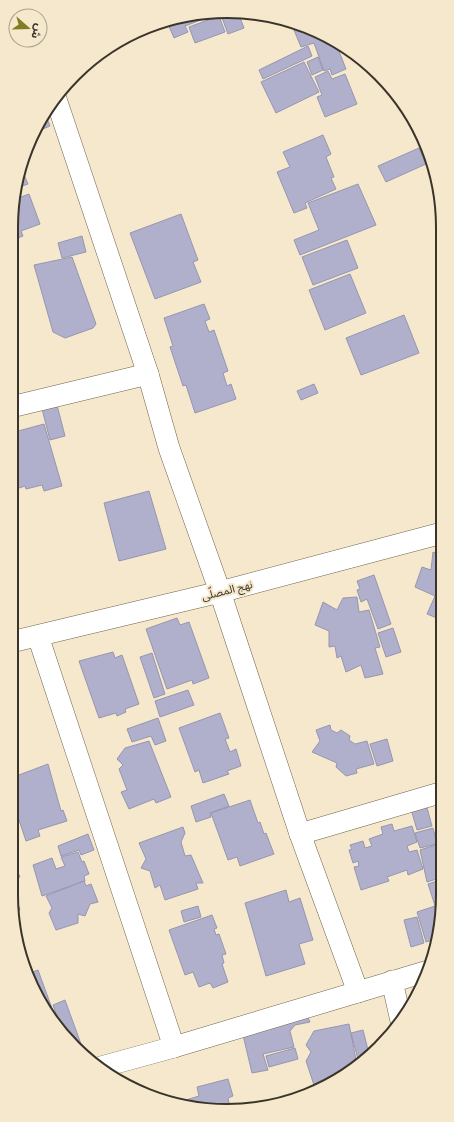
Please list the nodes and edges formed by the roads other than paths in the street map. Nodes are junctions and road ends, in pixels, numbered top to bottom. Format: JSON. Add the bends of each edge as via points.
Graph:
{"nodes":[{"id":1,"x":58,"y":104,"type":"edge"},
{"id":2,"x":148,"y":374,"type":"junction"},
{"id":3,"x":18,"y":405,"type":"edge"},
{"id":4,"x":436,"y":535,"type":"edge"},
{"id":5,"x":220,"y":592,"type":"junction"},
{"id":6,"x":38,"y":636,"type":"junction"},
{"id":7,"x":18,"y":640,"type":"edge"},
{"id":8,"x":436,"y":794,"type":"edge"},
{"id":9,"x":300,"y":834,"type":"junction"},
{"id":10,"x":421,"y":973,"type":"edge"},
{"id":11,"x":392,"y":981,"type":"junction"},
{"id":12,"x":358,"y":992,"type":"junction"},
{"id":13,"x":399,"y":1013,"type":"edge"},
{"id":14,"x":174,"y":1048,"type":"junction"},
{"id":15,"x":106,"y":1066,"type":"edge"}],
"edges":[{"from":1,"to":2,"type":"street"},
{"from":2,"to":3,"type":"street"},
{"from":2,"to":5,"type":"street","via":[[169,448]]},
{"from":4,"to":5,"type":"street","name":"نهج المصلّى"},
{"from":5,"to":6,"type":"street","name":"نهج المصلّى"},
{"from":5,"to":9,"type":"street"},
{"from":6,"to":7,"type":"street","name":"نهج المصلّى"},
{"from":6,"to":14,"type":"street"},
{"from":8,"to":9,"type":"street"},
{"from":9,"to":12,"type":"street"},
{"from":10,"to":11,"type":"street"},
{"from":11,"to":12,"type":"street"},
{"from":11,"to":13,"type":"street"},
{"from":12,"to":14,"type":"street"},
{"from":14,"to":15,"type":"street"}]}
